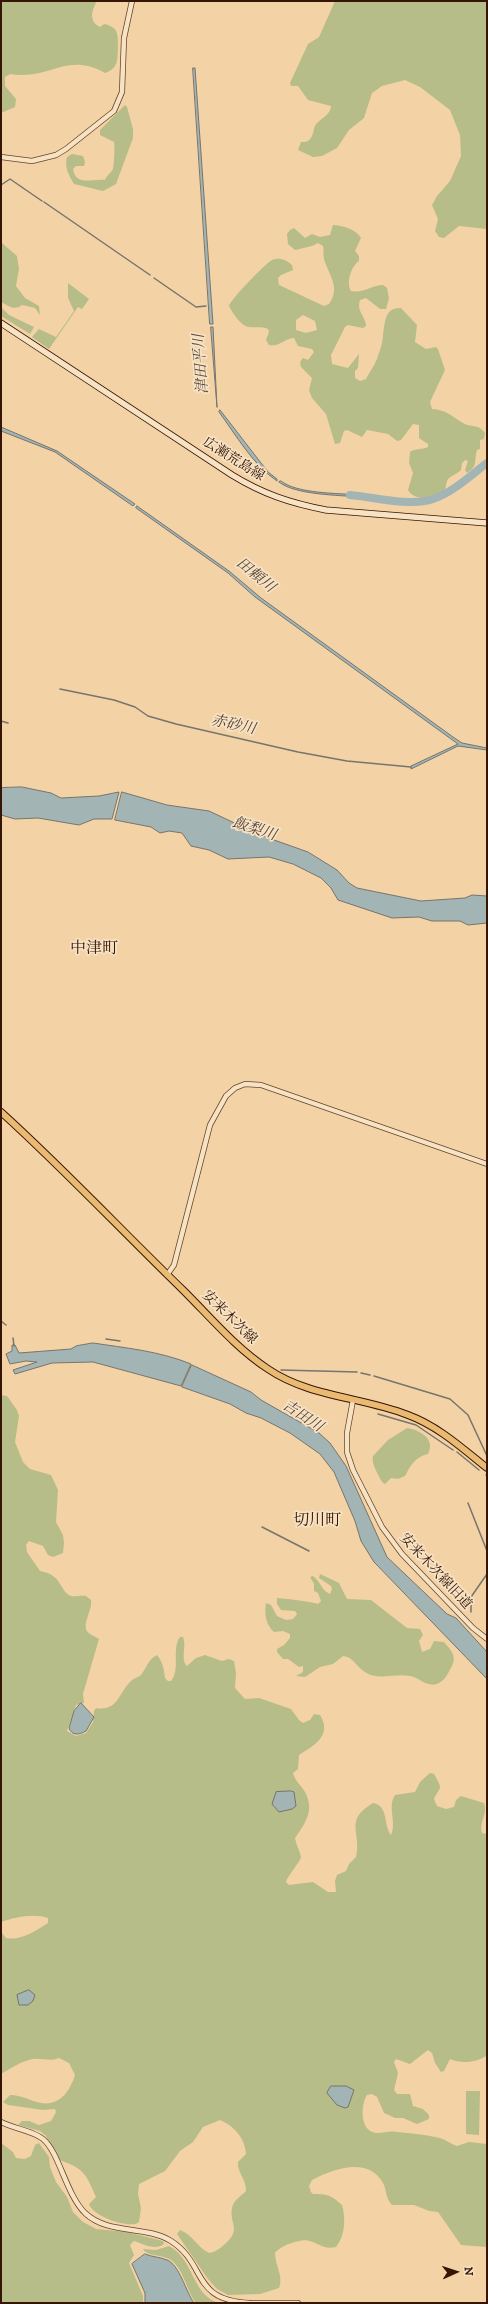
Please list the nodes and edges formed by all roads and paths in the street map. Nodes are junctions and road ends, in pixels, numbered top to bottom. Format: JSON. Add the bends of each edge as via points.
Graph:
{"nodes":[{"id":1,"x":132,"y":1,"type":"edge"},
{"id":2,"x":1,"y":157,"type":"edge"},
{"id":3,"x":1,"y":323,"type":"edge"},
{"id":4,"x":487,"y":523,"type":"edge"},
{"id":5,"x":1,"y":1112,"type":"edge"},
{"id":6,"x":487,"y":1164,"type":"edge"},
{"id":7,"x":167,"y":1275,"type":"junction"},
{"id":8,"x":353,"y":1400,"type":"junction"},
{"id":9,"x":487,"y":1468,"type":"edge"},
{"id":10,"x":487,"y":1639,"type":"edge"},
{"id":11,"x":1,"y":2122,"type":"edge"},
{"id":12,"x":251,"y":2303,"type":"edge"},
{"id":13,"x":298,"y":2303,"type":"edge"}],
"edges":[{"from":1,"to":2,"type":"street","via":[[124,38],[122,92],[114,111],[56,156],[32,161]]},
{"from":3,"to":4,"type":"main road","name":"広瀬荒島線","via":[[268,496],[326,510]]},
{"from":5,"to":7,"type":"main road","name":"安来木次線"},
{"from":6,"to":7,"type":"street","via":[[261,1085],[239,1086],[226,1096],[210,1125],[174,1265]]},
{"from":7,"to":8,"type":"main road","name":"安来木次線","via":[[252,1358],[268,1369],[293,1383]]},
{"from":8,"to":9,"type":"main road","name":"安来木次線","via":[[424,1422]]},
{"from":8,"to":10,"type":"street","name":"安来木次線旧道","via":[[347,1433],[347,1452],[375,1515],[402,1554],[473,1628]]},
{"from":11,"to":12,"type":"street","via":[[46,2141],[75,2201],[90,2216],[106,2224],[166,2238],[187,2256],[199,2277],[216,2295],[226,2300]]},
{"from":12,"to":13,"type":"street"}]}
